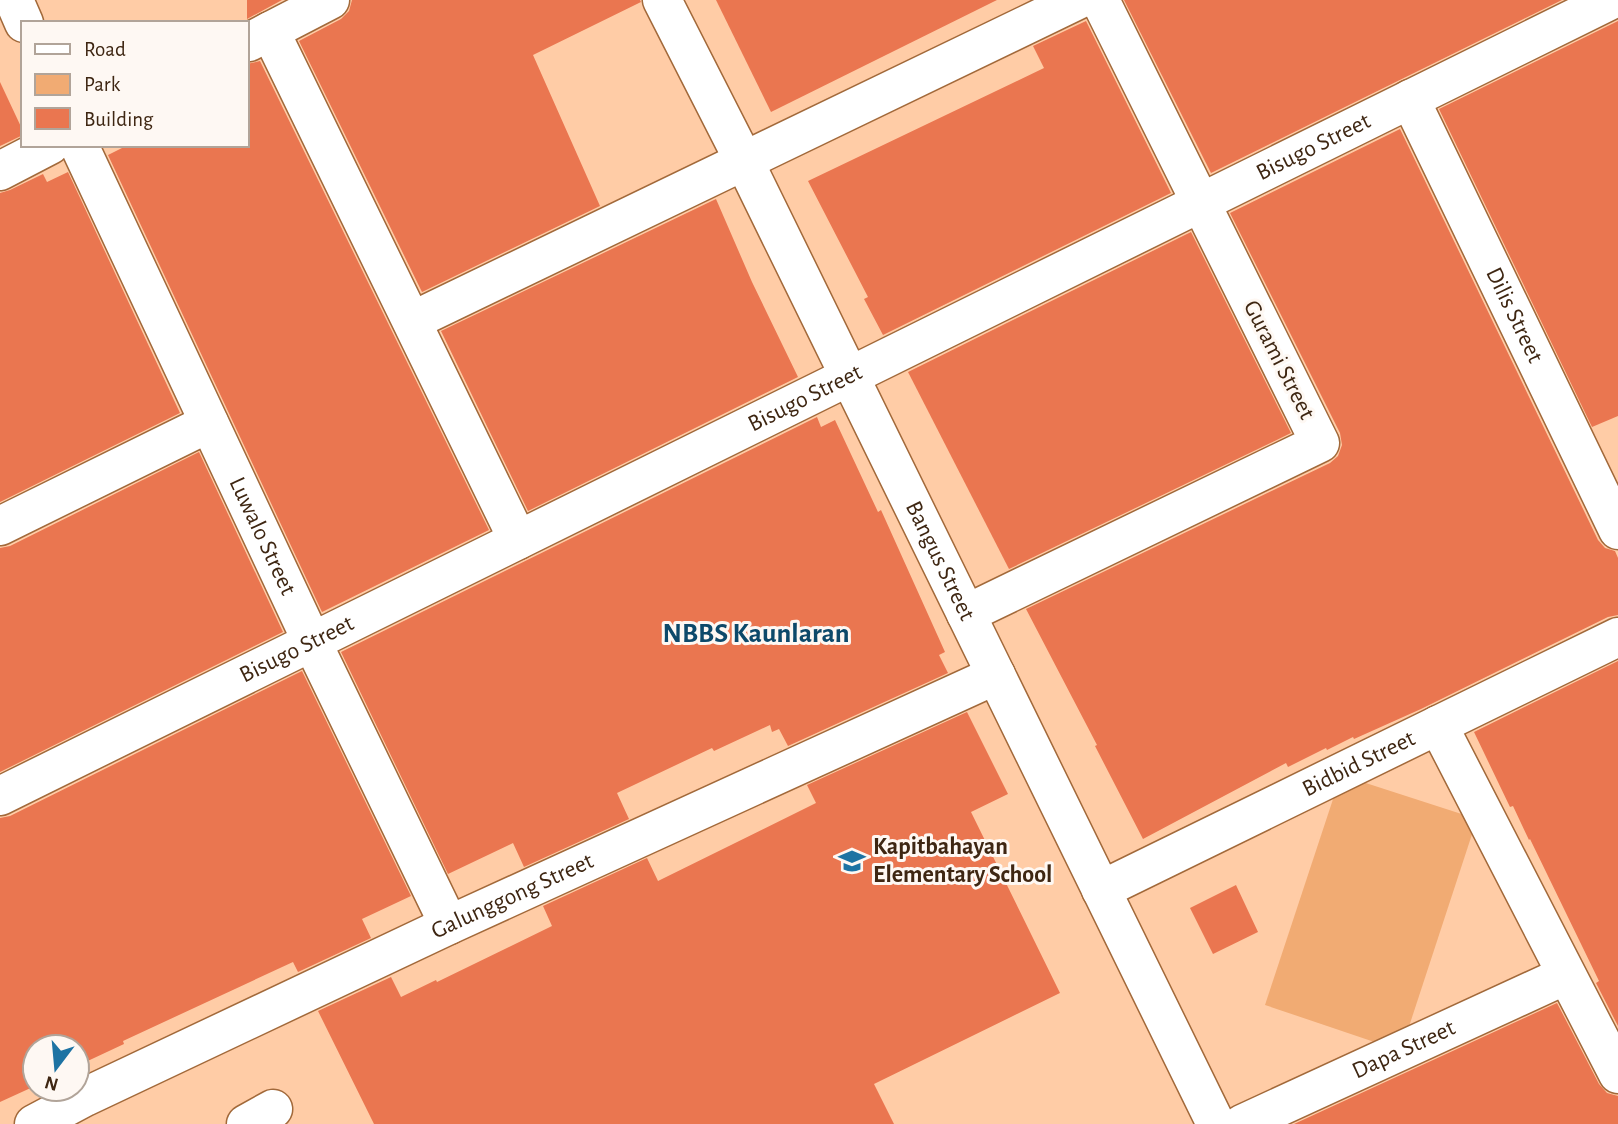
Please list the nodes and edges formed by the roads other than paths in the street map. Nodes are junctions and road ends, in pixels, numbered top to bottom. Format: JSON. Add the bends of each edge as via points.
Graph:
{"nodes":[{"id":1,"x":14,"y":0,"type":"edge"},
{"id":2,"x":330,"y":0,"type":"edge"},
{"id":3,"x":662,"y":0,"type":"edge"},
{"id":4,"x":1078,"y":0,"type":"edge"},
{"id":5,"x":1100,"y":0,"type":"edge"},
{"id":6,"x":1611,"y":0,"type":"edge"},
{"id":7,"x":23,"y":21,"type":"edge"},
{"id":8,"x":258,"y":37,"type":"edge"},
{"id":9,"x":1410,"y":99,"type":"junction"},
{"id":10,"x":46,"y":147,"type":"edge"},
{"id":11,"x":80,"y":147,"type":"edge"},
{"id":12,"x":744,"y":161,"type":"junction"},
{"id":13,"x":0,"y":171,"type":"edge"},
{"id":14,"x":1200,"y":203,"type":"junction"},
{"id":15,"x":412,"y":321,"type":"junction"},
{"id":16,"x":849,"y":376,"type":"junction"},
{"id":17,"x":209,"y":424,"type":"junction"},
{"id":18,"x":0,"y":526,"type":"edge"},
{"id":19,"x":1618,"y":530,"type":"edge"},
{"id":20,"x":518,"y":540,"type":"junction"},
{"id":21,"x":966,"y":614,"type":"junction"},
{"id":22,"x":1618,"y":638,"type":"edge"},
{"id":23,"x":312,"y":642,"type":"junction"},
{"id":24,"x":996,"y":675,"type":"junction"},
{"id":25,"x":1438,"y":725,"type":"junction"},
{"id":26,"x":0,"y":796,"type":"edge"},
{"id":27,"x":1101,"y":890,"type":"junction"},
{"id":28,"x":449,"y":925,"type":"junction"},
{"id":29,"x":1566,"y":975,"type":"junction"},
{"id":30,"x":1618,"y":1074,"type":"edge"},
{"id":31,"x":92,"y":1111,"type":"edge"},
{"id":32,"x":34,"y":1124,"type":"edge"},
{"id":33,"x":1216,"y":1124,"type":"edge"},
{"id":34,"x":1242,"y":1124,"type":"edge"}],
"edges":[{"from":1,"to":7,"type":"street"},
{"from":2,"to":8,"type":"street"},
{"from":3,"to":12,"type":"street","name":"Bangus Street"},
{"from":4,"to":12,"type":"street"},
{"from":5,"to":14,"type":"street","name":"Gurami Street"},
{"from":6,"to":9,"type":"street","name":"Bisugo Street"},
{"from":8,"to":15,"type":"street"},
{"from":9,"to":14,"type":"street","name":"Bisugo Street"},
{"from":9,"to":19,"type":"street","name":"Dilis Street"},
{"from":10,"to":13,"type":"street"},
{"from":11,"to":17,"type":"street","name":"Luwalo Street"},
{"from":12,"to":15,"type":"street"},
{"from":12,"to":16,"type":"street","name":"Bangus Street"},
{"from":14,"to":16,"type":"street","name":"Bisugo Street"},
{"from":14,"to":21,"type":"street","name":"Gurami Street","via":[[1320,443]]},
{"from":15,"to":20,"type":"street"},
{"from":16,"to":20,"type":"street","name":"Bisugo Street"},
{"from":16,"to":21,"type":"street","name":"Bangus Street"},
{"from":17,"to":18,"type":"street"},
{"from":17,"to":23,"type":"street","name":"Luwalo Street"},
{"from":20,"to":23,"type":"street","name":"Bisugo Street"},
{"from":21,"to":24,"type":"street","name":"Bangus Street"},
{"from":22,"to":25,"type":"street","name":"Bidbid Street"},
{"from":23,"to":26,"type":"street","name":"Bisugo Street"},
{"from":23,"to":28,"type":"street","name":"Luwalo Street"},
{"from":24,"to":27,"type":"street","name":"Bangus Street"},
{"from":24,"to":28,"type":"street","name":"Galunggong Street"},
{"from":25,"to":27,"type":"street","name":"Bidbid Street"},
{"from":25,"to":29,"type":"street"},
{"from":27,"to":33,"type":"street","name":"Bangus Street"},
{"from":28,"to":31,"type":"street","name":"Galunggong Street"},
{"from":29,"to":30,"type":"street"},
{"from":29,"to":34,"type":"street","name":"Dapa Street"},
{"from":31,"to":32,"type":"street","name":"Galunggong Street"}]}
